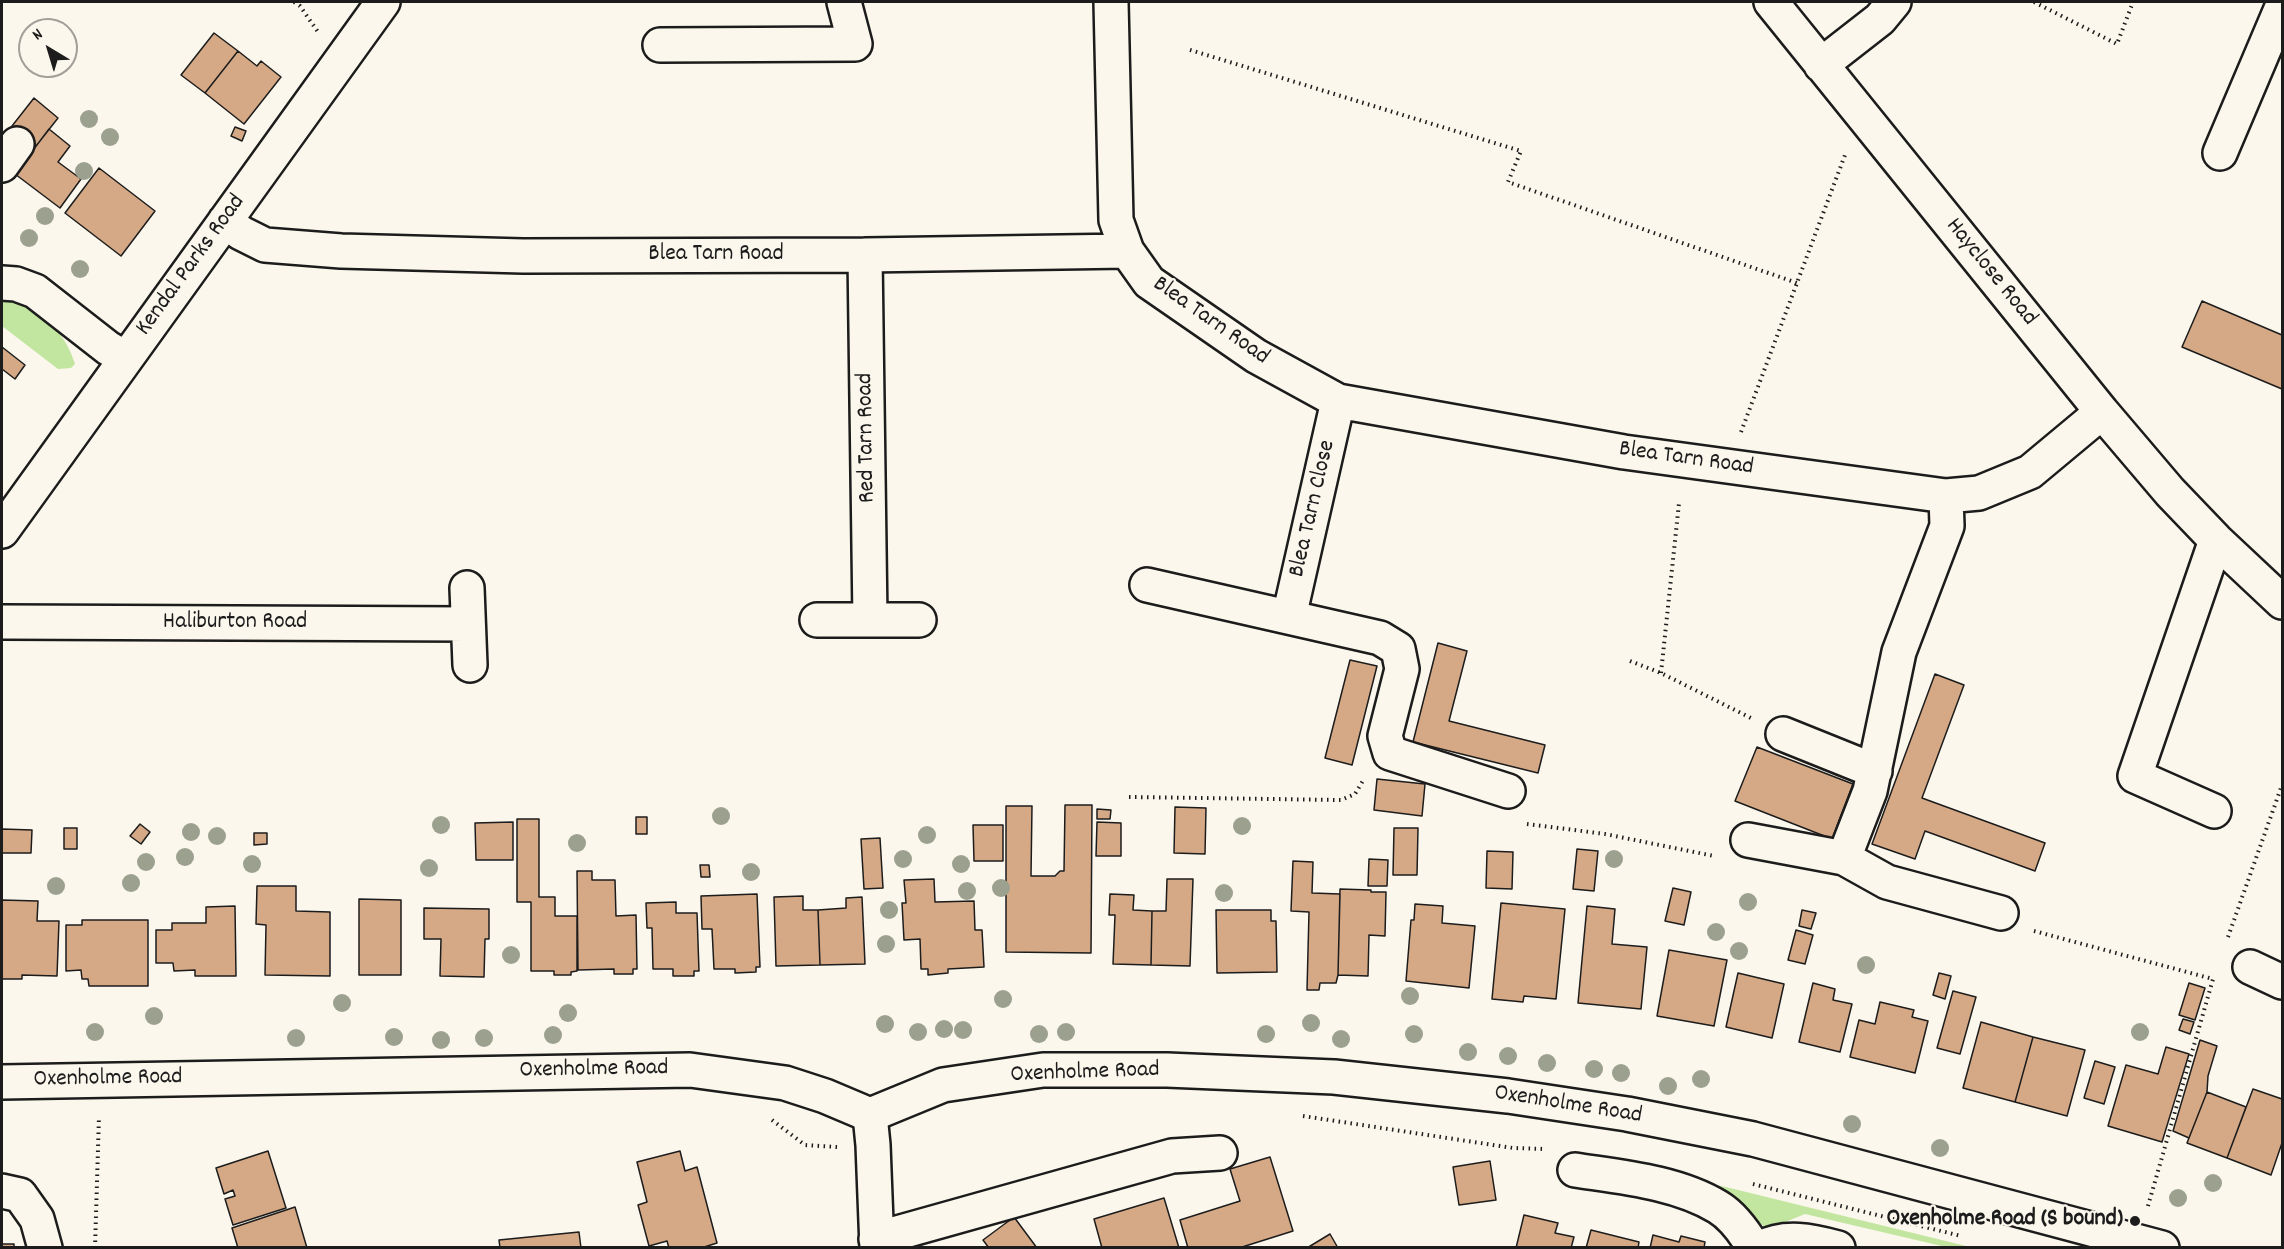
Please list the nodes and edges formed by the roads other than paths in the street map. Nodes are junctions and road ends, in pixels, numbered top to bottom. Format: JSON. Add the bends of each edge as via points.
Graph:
{"nodes":[{"id":1,"x":383,"y":2,"type":"edge"},
{"id":2,"x":844,"y":2,"type":"edge"},
{"id":3,"x":1111,"y":2,"type":"edge"},
{"id":4,"x":1771,"y":2,"type":"edge"},
{"id":5,"x":1894,"y":2,"type":"edge"},
{"id":6,"x":2283,"y":7,"type":"edge"},
{"id":7,"x":660,"y":45,"type":"dead end"},
{"id":8,"x":1821,"y":65,"type":"junction"},
{"id":9,"x":2220,"y":153,"type":"dead end"},
{"id":10,"x":225,"y":221,"type":"junction"},
{"id":11,"x":1127,"y":251,"type":"junction"},
{"id":12,"x":865,"y":255,"type":"junction"},
{"id":13,"x":2,"y":283,"type":"edge"},
{"id":14,"x":125,"y":358,"type":"junction"},
{"id":15,"x":1338,"y":401,"type":"junction"},
{"id":16,"x":2102,"y":412,"type":"junction"},
{"id":17,"x":1946,"y":496,"type":"junction"},
{"id":18,"x":2,"y":531,"type":"edge"},
{"id":19,"x":2216,"y":540,"type":"junction"},
{"id":20,"x":1147,"y":585,"type":"dead end"},
{"id":21,"x":467,"y":588,"type":"dead end"},
{"id":22,"x":2283,"y":602,"type":"edge"},
{"id":23,"x":1289,"y":617,"type":"junction"},
{"id":24,"x":817,"y":620,"type":"dead end"},
{"id":25,"x":870,"y":620,"type":"junction"},
{"id":26,"x":919,"y":620,"type":"dead end"},
{"id":27,"x":2,"y":622,"type":"edge"},
{"id":28,"x":468,"y":624,"type":"junction"},
{"id":29,"x":470,"y":665,"type":"dead end"},
{"id":30,"x":1772,"y":728,"type":"road end"},
{"id":31,"x":1875,"y":771,"type":"junction"},
{"id":32,"x":1508,"y":791,"type":"dead end"},
{"id":33,"x":2214,"y":811,"type":"dead end"},
{"id":34,"x":1748,"y":840,"type":"dead end"},
{"id":35,"x":1844,"y":858,"type":"junction"},
{"id":36,"x":2014,"y":921,"type":"road end"},
{"id":37,"x":2250,"y":967,"type":"road end"},
{"id":38,"x":2283,"y":982,"type":"edge"},
{"id":39,"x":2,"y":1082,"type":"edge"},
{"id":40,"x":871,"y":1130,"type":"junction"},
{"id":41,"x":1220,"y":1154,"type":"dead end"},
{"id":42,"x":1575,"y":1170,"type":"dead end"},
{"id":43,"x":2,"y":1191,"type":"edge"},
{"id":44,"x":876,"y":1243,"type":"edge"},
{"id":45,"x":45,"y":1248,"type":"edge"},
{"id":46,"x":1754,"y":1248,"type":"edge"},
{"id":47,"x":1761,"y":1248,"type":"edge"},
{"id":48,"x":1838,"y":1248,"type":"edge"},
{"id":49,"x":2162,"y":1248,"type":"edge"}],
"edges":[{"from":1,"to":10,"type":"street","name":"Kendal Parks Road"},
{"from":2,"to":7,"type":"street","via":[[855,44]]},
{"from":3,"to":11,"type":"street","via":[[1116,220]]},
{"from":4,"to":8,"type":"street","name":"Hayclose Road"},
{"from":5,"to":8,"type":"street","via":[[1880,19]]},
{"from":6,"to":9,"type":"street"},
{"from":8,"to":16,"type":"street","name":"Hayclose Road"},
{"from":10,"to":12,"type":"street","name":"Blea Tarn Road","via":[[265,245],[341,251],[523,256]]},
{"from":10,"to":14,"type":"street","name":"Kendal Parks Road"},
{"from":11,"to":12,"type":"street","name":"Blea Tarn Road"},
{"from":11,"to":15,"type":"street","name":"Blea Tarn Road","via":[[1149,282],[1256,356]]},
{"from":12,"to":25,"type":"street","name":"Red Tarn Road"},
{"from":13,"to":14,"type":"street","via":[[35,291]]},
{"from":14,"to":18,"type":"street","name":"Kendal Parks Road"},
{"from":15,"to":17,"type":"street","name":"Blea Tarn Road","via":[[1624,452]]},
{"from":15,"to":23,"type":"street","name":"Blea Tarn Close"},
{"from":16,"to":17,"type":"street","name":"Blea Tarn Road","via":[[2030,472],[1979,493]]},
{"from":16,"to":19,"type":"street","name":"Hayclose Road"},
{"from":17,"to":31,"type":"street","via":[[1947,526],[1899,652]]},
{"from":19,"to":22,"type":"street","name":"Hayclose Road"},
{"from":19,"to":33,"type":"street","via":[[2136,776]]},
{"from":20,"to":23,"type":"street"},
{"from":21,"to":28,"type":"street"},
{"from":23,"to":32,"type":"street","via":[[1380,638],[1398,649],[1402,669],[1385,736],[1390,753]]},
{"from":24,"to":25,"type":"street"},
{"from":25,"to":26,"type":"street"},
{"from":27,"to":28,"type":"street","name":"Haliburton Road"},
{"from":28,"to":29,"type":"street"},
{"from":30,"to":31,"type":"street"},
{"from":31,"to":35,"type":"street"},
{"from":34,"to":35,"type":"street"},
{"from":35,"to":36,"type":"street","via":[[1887,882]]},
{"from":37,"to":38,"type":"street"},
{"from":39,"to":40,"type":"street","name":"Oxenholme Road","via":[[690,1070],[785,1083],[825,1096]]},
{"from":40,"to":44,"type":"street"},
{"from":40,"to":49,"type":"street","name":"Oxenholme Road","via":[[943,1085],[1043,1070],[1334,1077],[1627,1114],[1753,1139]]},
{"from":41,"to":44,"type":"street","via":[[1172,1156]]},
{"from":42,"to":46,"type":"street","via":[[1641,1180],[1689,1194],[1718,1207],[1735,1221]]},
{"from":43,"to":45,"type":"street","via":[[20,1195],[37,1219]]},
{"from":47,"to":48,"type":"street","via":[[1781,1240],[1799,1240]]}]}
